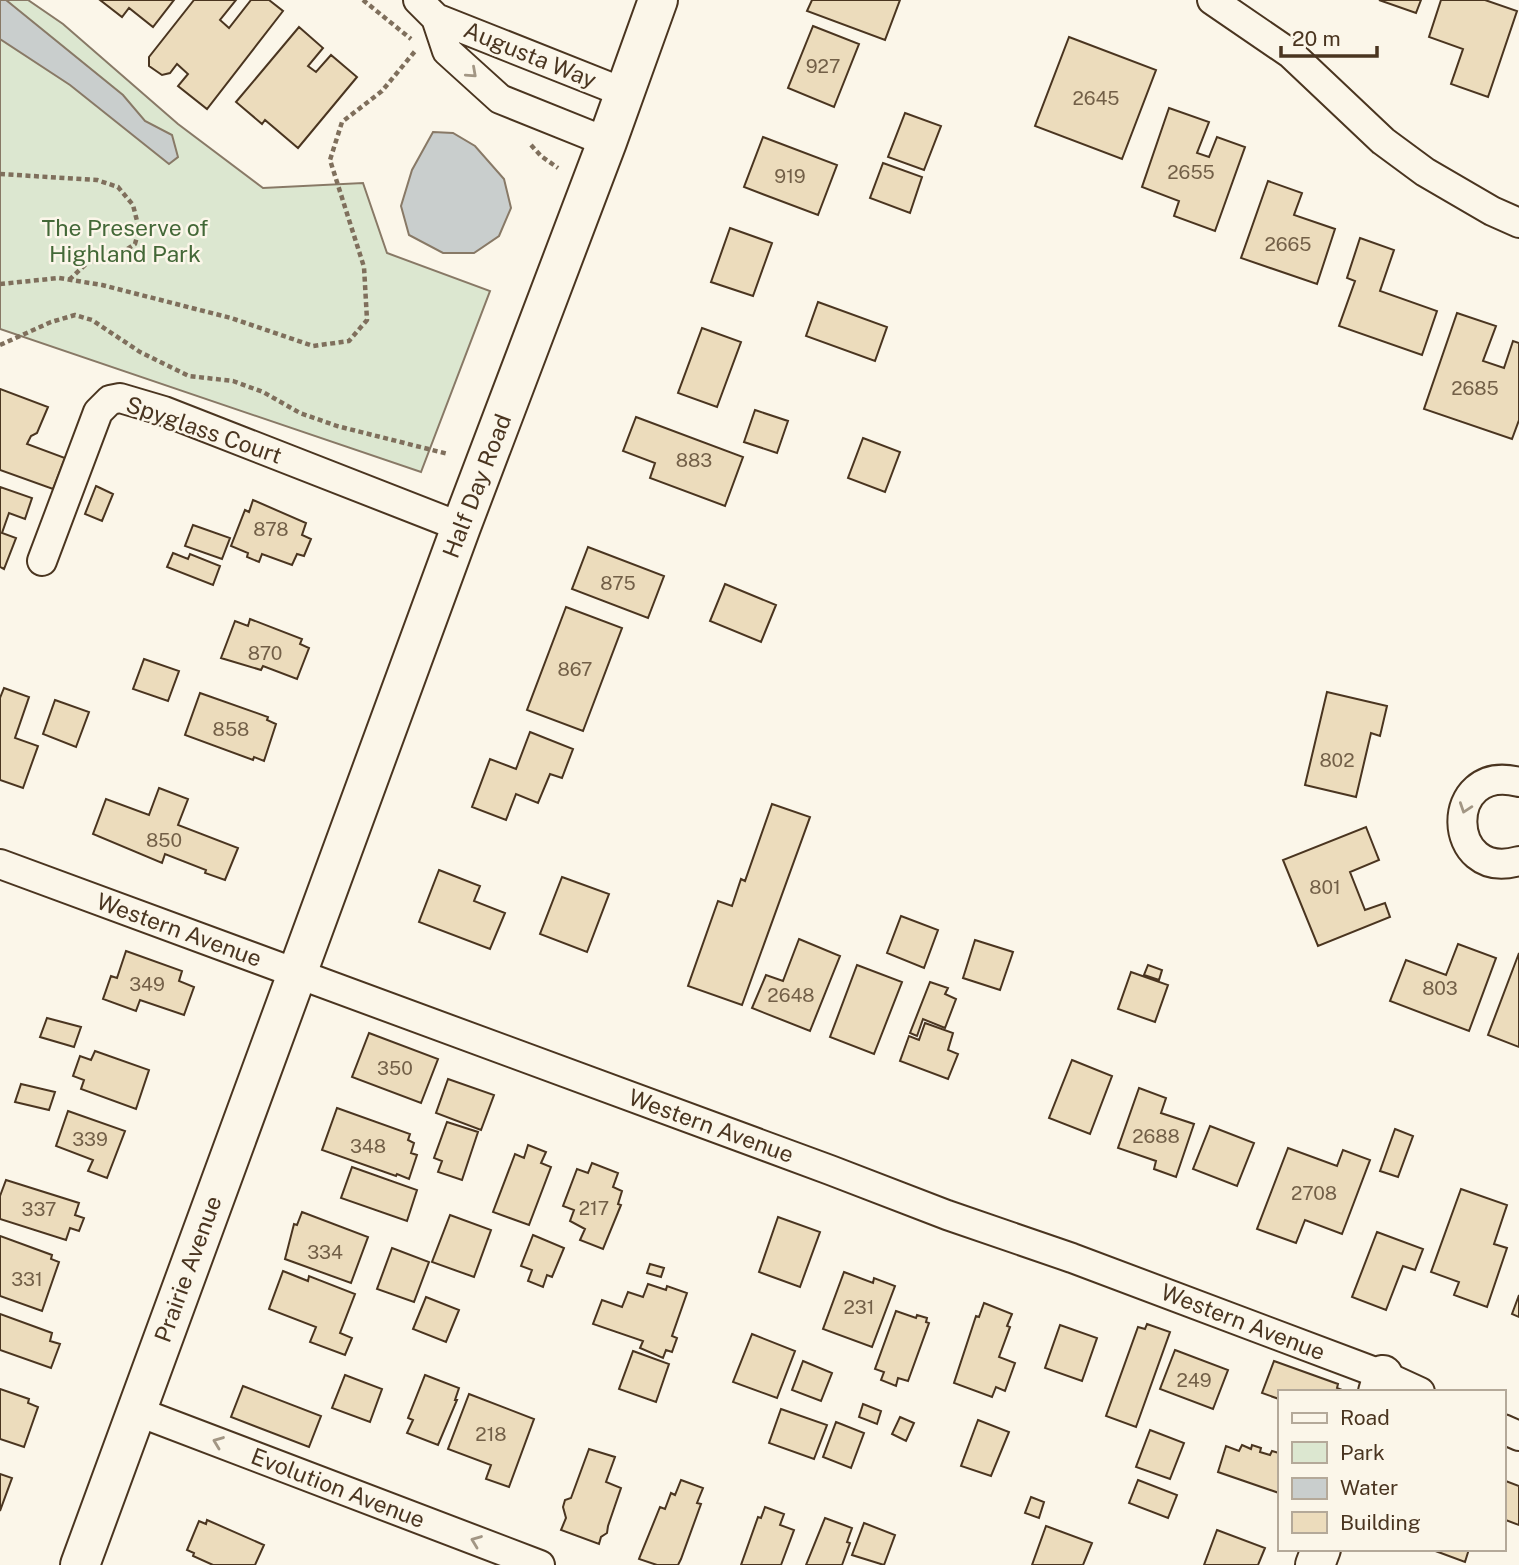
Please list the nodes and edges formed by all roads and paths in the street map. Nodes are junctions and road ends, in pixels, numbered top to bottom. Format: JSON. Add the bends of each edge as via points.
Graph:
{"nodes":[{"id":1,"x":658,"y":0,"type":"edge"},
{"id":2,"x":1212,"y":0,"type":"edge"},
{"id":3,"x":427,"y":9,"type":"edge"},
{"id":4,"x":419,"y":46,"type":"dead end"},
{"id":5,"x":625,"y":93,"type":"junction"},
{"id":6,"x":607,"y":142,"type":"junction"},
{"id":7,"x":0,"y":174,"type":"edge"},
{"id":8,"x":1519,"y":223,"type":"edge"},
{"id":9,"x":69,"y":280,"type":"junction"},
{"id":10,"x":0,"y":284,"type":"edge"},
{"id":11,"x":0,"y":345,"type":"edge"},
{"id":12,"x":448,"y":454,"type":"dead end"},
{"id":13,"x":461,"y":527,"type":"junction"},
{"id":14,"x":42,"y":561,"type":"dead end"},
{"id":15,"x":1519,"y":782,"type":"edge"},
{"id":16,"x":1519,"y":861,"type":"edge"},
{"id":17,"x":0,"y":864,"type":"edge"},
{"id":18,"x":296,"y":973,"type":"junction"},
{"id":19,"x":1381,"y":1384,"type":"edge"},
{"id":20,"x":1410,"y":1390,"type":"edge"},
{"id":21,"x":136,"y":1411,"type":"junction"},
{"id":22,"x":80,"y":1565,"type":"edge"},
{"id":23,"x":540,"y":1565,"type":"edge"}],
"edges":[{"from":1,"to":5,"type":"main road","name":"Half Day Road"},
{"from":2,"to":8,"type":"street","via":[[1291,54],[1383,141],[1425,172]]},
{"from":3,"to":5,"type":"street","name":"Augusta Way"},
{"from":3,"to":6,"type":"street","name":"Augusta Way","one_way":true,"via":[[447,51],[500,99]]},
{"from":4,"to":9,"type":"path","via":[[382,91],[342,122],[330,160],[364,267],[367,320],[349,341],[313,346],[232,318]]},
{"from":5,"to":6,"type":"main road","name":"Half Day Road"},
{"from":6,"to":13,"type":"main road","name":"Half Day Road"},
{"from":7,"to":9,"type":"path","via":[[97,180],[118,187],[132,205],[139,229],[135,244],[117,256],[88,262]]},
{"from":9,"to":10,"type":"path"},
{"from":11,"to":12,"type":"path","via":[[75,315],[92,320],[140,352],[189,376],[233,381],[300,414]]},
{"from":13,"to":14,"type":"street","name":"Spyglass Court","via":[[120,398],[110,400],[98,412]]},
{"from":13,"to":18,"type":"main road","name":"Half Day Road"},
{"from":15,"to":16,"type":"street","one_way":true,"via":[[1495,780],[1472,793],[1461,828],[1481,858],[1492,863]]},
{"from":17,"to":18,"type":"street","name":"Western Avenue"},
{"from":18,"to":19,"type":"street","name":"Western Avenue","via":[[1072,1258]]},
{"from":18,"to":21,"type":"main road","name":"Prairie Avenue"},
{"from":19,"to":20,"type":"street","name":"Western Avenue"},
{"from":21,"to":22,"type":"main road","name":"Prairie Avenue"},
{"from":23,"to":21,"type":"street","name":"Evolution Avenue","one_way":true}]}
